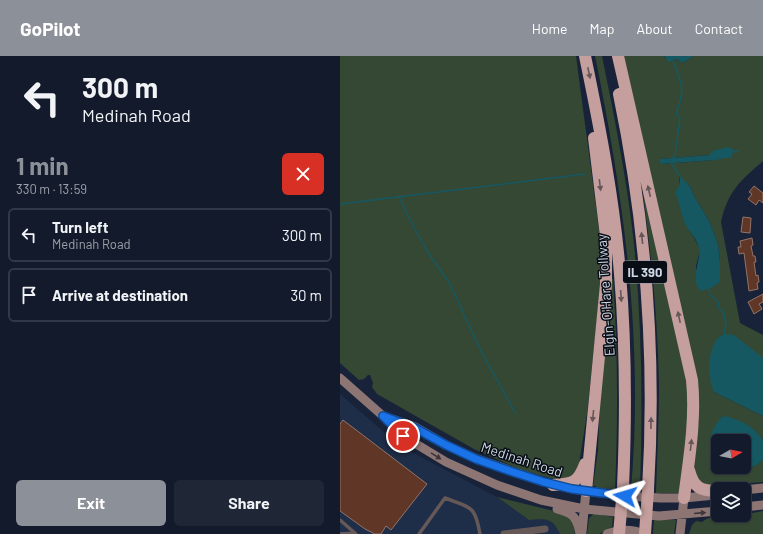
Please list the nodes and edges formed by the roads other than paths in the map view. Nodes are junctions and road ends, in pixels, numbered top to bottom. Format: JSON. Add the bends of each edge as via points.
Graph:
{"nodes":[{"id":1,"x":585,"y":56,"type":"edge"},
{"id":2,"x":611,"y":56,"type":"edge"},
{"id":3,"x":618,"y":56,"type":"edge"},
{"id":4,"x":592,"y":91,"type":"junction"},
{"id":5,"x":340,"y":378,"type":"edge"},
{"id":6,"x":383,"y":416,"type":"junction"},
{"id":7,"x":590,"y":451,"type":"junction"},
{"id":8,"x":688,"y":467,"type":"junction"},
{"id":9,"x":553,"y":485,"type":"junction"},
{"id":10,"x":497,"y":486,"type":"junction"},
{"id":11,"x":763,"y":488,"type":"edge"},
{"id":12,"x":751,"y":489,"type":"edge"},
{"id":13,"x":586,"y":491,"type":"junction"},
{"id":14,"x":711,"y":491,"type":"edge"},
{"id":15,"x":711,"y":494,"type":"edge"},
{"id":16,"x":684,"y":498,"type":"junction"},
{"id":17,"x":763,"y":505,"type":"edge"},
{"id":18,"x":751,"y":507,"type":"edge"},
{"id":19,"x":584,"y":509,"type":"junction"},
{"id":20,"x":711,"y":512,"type":"edge"},
{"id":21,"x":683,"y":515,"type":"junction"},
{"id":22,"x":340,"y":520,"type":"edge"},
{"id":23,"x":545,"y":529,"type":"dead end"},
{"id":24,"x":533,"y":532,"type":"edge"},
{"id":25,"x":356,"y":533,"type":"edge"},
{"id":26,"x":340,"y":534,"type":"edge"},
{"id":27,"x":419,"y":534,"type":"edge"},
{"id":28,"x":480,"y":534,"type":"edge"},
{"id":29,"x":504,"y":534,"type":"edge"},
{"id":30,"x":580,"y":534,"type":"edge"},
{"id":31,"x":607,"y":534,"type":"edge"},
{"id":32,"x":619,"y":534,"type":"edge"},
{"id":33,"x":645,"y":534,"type":"edge"},
{"id":34,"x":680,"y":534,"type":"edge"}],
"edges":[{"from":1,"to":4,"type":"highway","name":"Elgin-O'Hare Tollway","number":"IL 390","one_way":true},
{"from":33,"to":2,"type":"highway","number":"IL 390","one_way":true,"bridge":true,"via":[[651,400],[647,291],[635,185]]},
{"from":8,"to":3,"type":"highway","one_way":true,"via":[[694,410],[692,380]]},
{"from":4,"to":7,"type":"highway","one_way":true,"via":[[591,112],[607,257]]},
{"from":4,"to":32,"type":"highway","name":"Elgin-O'Hare Tollway","number":"IL 390","one_way":true,"bridge":true,"via":[[608,173],[620,274],[625,378],[623,488]]},
{"from":5,"to":6,"type":"main road","name":"Medinah Road"},
{"from":6,"to":9,"type":"main road","name":"Medinah Road","via":[[415,428],[476,459]]},
{"from":6,"to":10,"type":"main road","name":"Medinah Road","one_way":true,"via":[[403,436],[446,462]]},
{"from":7,"to":9,"type":"highway","via":[[578,479],[572,483]]},
{"from":7,"to":13,"type":"highway"},
{"from":8,"to":14,"type":"highway","via":[[694,484],[700,489]]},
{"from":8,"to":16,"type":"highway"},
{"from":9,"to":13,"type":"main road","name":"Medinah Road"},
{"from":10,"to":19,"type":"main road","name":"Medinah Road","via":[[541,500]]},
{"from":10,"to":30,"type":"main road","via":[[510,495],[572,514]]},
{"from":11,"to":12,"type":"main road"},
{"from":13,"to":16,"type":"main road","name":"Medinah Road","via":[[625,496]]},
{"from":13,"to":19,"type":"main road"},
{"from":15,"to":16,"type":"main road","name":"Medinah Road"},
{"from":16,"to":21,"type":"main road"},
{"from":17,"to":18,"type":"main road"},
{"from":19,"to":21,"type":"main road","name":"Medinah Road","via":[[660,516]]},
{"from":19,"to":30,"type":"main road"},
{"from":21,"to":20,"type":"main road","name":"Medinah Road","one_way":true},
{"from":21,"to":34,"type":"main road"},
{"from":22,"to":25,"type":"lane"},
{"from":23,"to":24,"type":"street"},
{"from":24,"to":29,"type":"street"},
{"from":25,"to":26,"type":"lane"},
{"from":27,"to":28,"type":"lane","via":[[445,498],[469,507],[477,516]]},
{"from":31,"to":33,"type":"main road","via":[[632,530]]}]}
